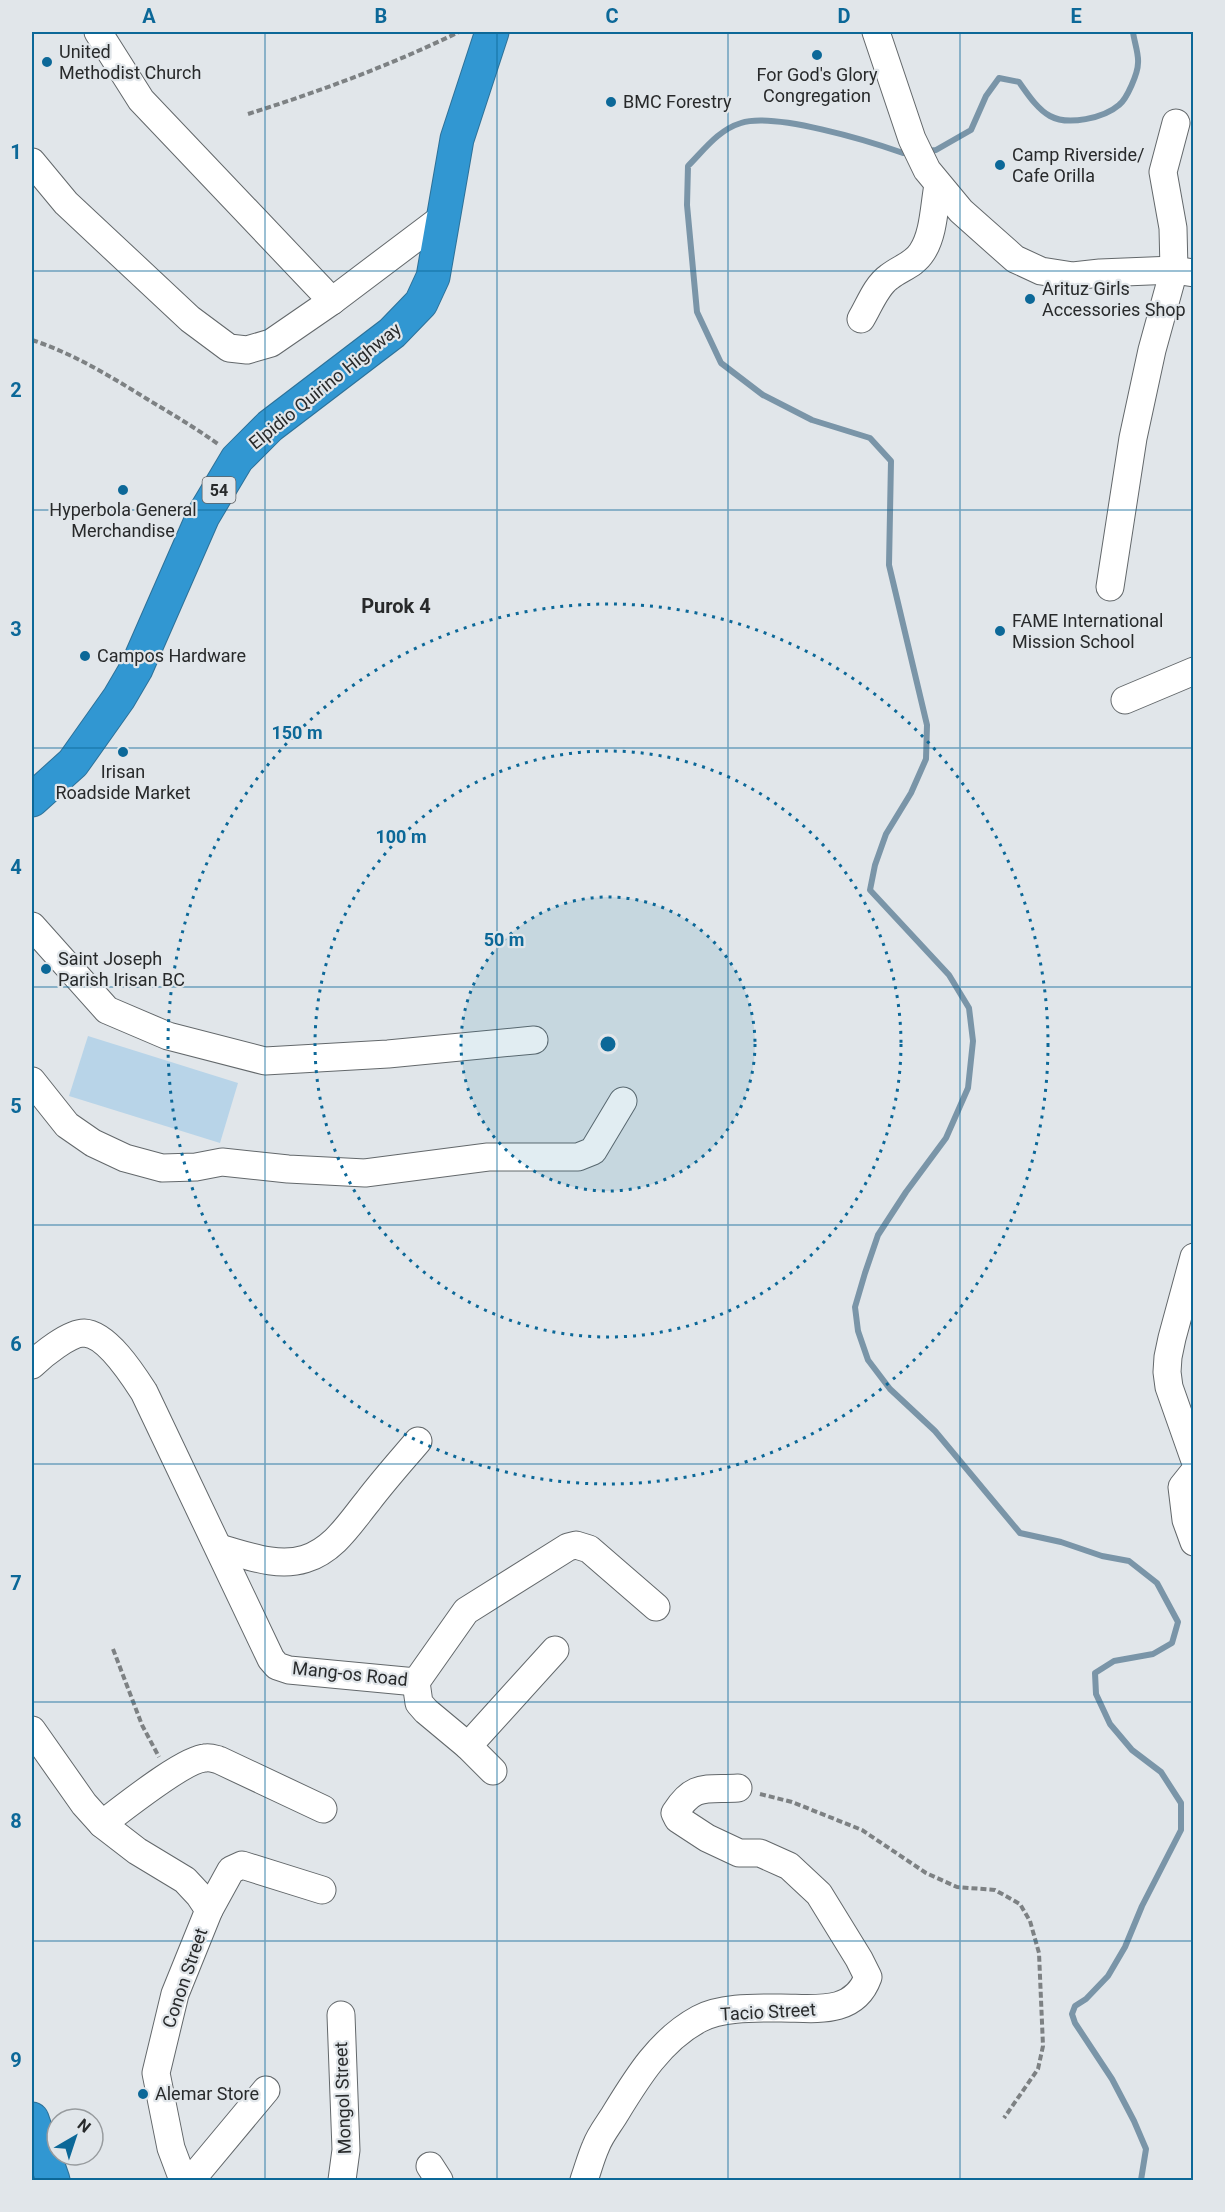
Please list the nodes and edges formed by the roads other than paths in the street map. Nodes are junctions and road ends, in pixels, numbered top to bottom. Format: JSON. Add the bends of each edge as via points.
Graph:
{"nodes":[{"id":1,"x":98,"y":32,"type":"edge"},
{"id":2,"x":492,"y":32,"type":"edge"},
{"id":3,"x":876,"y":32,"type":"edge"},
{"id":4,"x":1176,"y":123,"type":"dead end"},
{"id":5,"x":32,"y":162,"type":"edge"},
{"id":6,"x":933,"y":177,"type":"junction"},
{"id":7,"x":442,"y":218,"type":"junction"},
{"id":8,"x":1184,"y":272,"type":"edge"},
{"id":9,"x":332,"y":301,"type":"junction"},
{"id":10,"x":861,"y":319,"type":"dead end"},
{"id":11,"x":1110,"y":587,"type":"dead end"},
{"id":12,"x":1194,"y":671,"type":"edge"},
{"id":13,"x":1125,"y":700,"type":"dead end"},
{"id":14,"x":32,"y":800,"type":"edge"},
{"id":15,"x":32,"y":926,"type":"edge"},
{"id":16,"x":534,"y":1040,"type":"dead end"},
{"id":17,"x":32,"y":1081,"type":"edge"},
{"id":18,"x":623,"y":1101,"type":"dead end"},
{"id":19,"x":1194,"y":1257,"type":"edge"},
{"id":20,"x":32,"y":1365,"type":"edge"},
{"id":21,"x":418,"y":1441,"type":"dead end"},
{"id":22,"x":1194,"y":1458,"type":"edge"},
{"id":23,"x":1194,"y":1472,"type":"edge"},
{"id":24,"x":1194,"y":1542,"type":"edge"},
{"id":25,"x":219,"y":1548,"type":"junction"},
{"id":26,"x":656,"y":1607,"type":"dead end"},
{"id":27,"x":555,"y":1650,"type":"dead end"},
{"id":28,"x":416,"y":1682,"type":"junction"},
{"id":29,"x":32,"y":1730,"type":"edge"},
{"id":30,"x":468,"y":1746,"type":"junction"},
{"id":31,"x":493,"y":1771,"type":"dead end"},
{"id":32,"x":738,"y":1788,"type":"road end"},
{"id":33,"x":323,"y":1809,"type":"dead end"},
{"id":34,"x":102,"y":1824,"type":"junction"},
{"id":35,"x":322,"y":1890,"type":"dead end"},
{"id":36,"x":209,"y":1910,"type":"junction"},
{"id":37,"x":341,"y":2015,"type":"dead end"},
{"id":38,"x":266,"y":2090,"type":"dead end"},
{"id":39,"x":32,"y":2119,"type":"edge"},
{"id":40,"x":52,"y":2181,"type":"edge"},
{"id":41,"x":183,"y":2181,"type":"edge"},
{"id":42,"x":191,"y":2181,"type":"edge"},
{"id":43,"x":342,"y":2181,"type":"edge"},
{"id":44,"x":584,"y":2181,"type":"edge"}],
"edges":[{"from":1,"to":9,"type":"street","via":[[141,100]]},
{"from":2,"to":7,"type":"highway","name":"Elpidio Quirino Highway","number":"54","via":[[457,139]]},
{"from":3,"to":6,"type":"street","via":[[912,139]]},
{"from":4,"to":8,"type":"street","via":[[1163,172]]},
{"from":5,"to":9,"type":"street","via":[[66,203],[190,319],[229,348],[247,350],[271,343]]},
{"from":6,"to":8,"type":"street","via":[[961,211],[1015,260],[1041,271],[1073,276]]},
{"from":6,"to":10,"type":"street","via":[[928,241],[922,253],[916,261],[888,277]]},
{"from":7,"to":9,"type":"street"},
{"from":7,"to":14,"type":"highway","name":"Elpidio Quirino Highway","number":"54","via":[[433,278],[421,303],[392,333],[270,426],[237,459],[204,516],[136,669],[119,698],[73,763]]},
{"from":8,"to":11,"type":"street","via":[[1152,350],[1133,438]]},
{"from":12,"to":13,"type":"street"},
{"from":15,"to":16,"type":"street","via":[[107,1010],[168,1036],[265,1061]]},
{"from":17,"to":18,"type":"street","via":[[67,1125],[93,1143],[125,1158],[162,1168],[222,1162],[365,1173],[488,1157],[578,1157],[593,1151]]},
{"from":19,"to":22,"type":"street","via":[[1167,1372]]},
{"from":20,"to":25,"type":"street","name":"Mang-os Road","via":[[67,1338],[84,1333],[98,1339],[124,1362],[144,1392]]},
{"from":21,"to":25,"type":"street","via":[[346,1530],[304,1559],[271,1562]]},
{"from":23,"to":24,"type":"street","via":[[1182,1487],[1186,1520]]},
{"from":25,"to":28,"type":"street","name":"Mang-os Road","via":[[271,1659],[278,1666]]},
{"from":26,"to":28,"type":"street","name":"Mang-os Road","via":[[589,1549],[568,1547],[466,1611]]},
{"from":27,"to":30,"type":"street"},
{"from":28,"to":30,"type":"street","via":[[418,1702]]},
{"from":29,"to":34,"type":"street","name":"Conon Street"},
{"from":30,"to":31,"type":"street"},
{"from":32,"to":44,"type":"street","name":"Tacio Street","via":[[696,1790],[675,1813],[706,1838],[739,1853],[760,1853],[789,1866],[819,1894],[859,1959],[868,1977],[864,1988],[841,2004],[820,2010],[727,2011],[682,2029],[664,2043],[628,2093],[597,2144]]},
{"from":33,"to":34,"type":"street","via":[[219,1760],[204,1757],[169,1776]]},
{"from":34,"to":36,"type":"street","name":"Conon Street","via":[[185,1880]]},
{"from":35,"to":36,"type":"street","via":[[242,1865],[231,1870]]},
{"from":36,"to":41,"type":"street","name":"Conon Street","via":[[175,1994],[156,2073],[171,2148]]},
{"from":37,"to":43,"type":"street","name":"Mongol Street","via":[[346,2150]]},
{"from":38,"to":42,"type":"street"},
{"from":39,"to":40,"type":"highway"}]}
